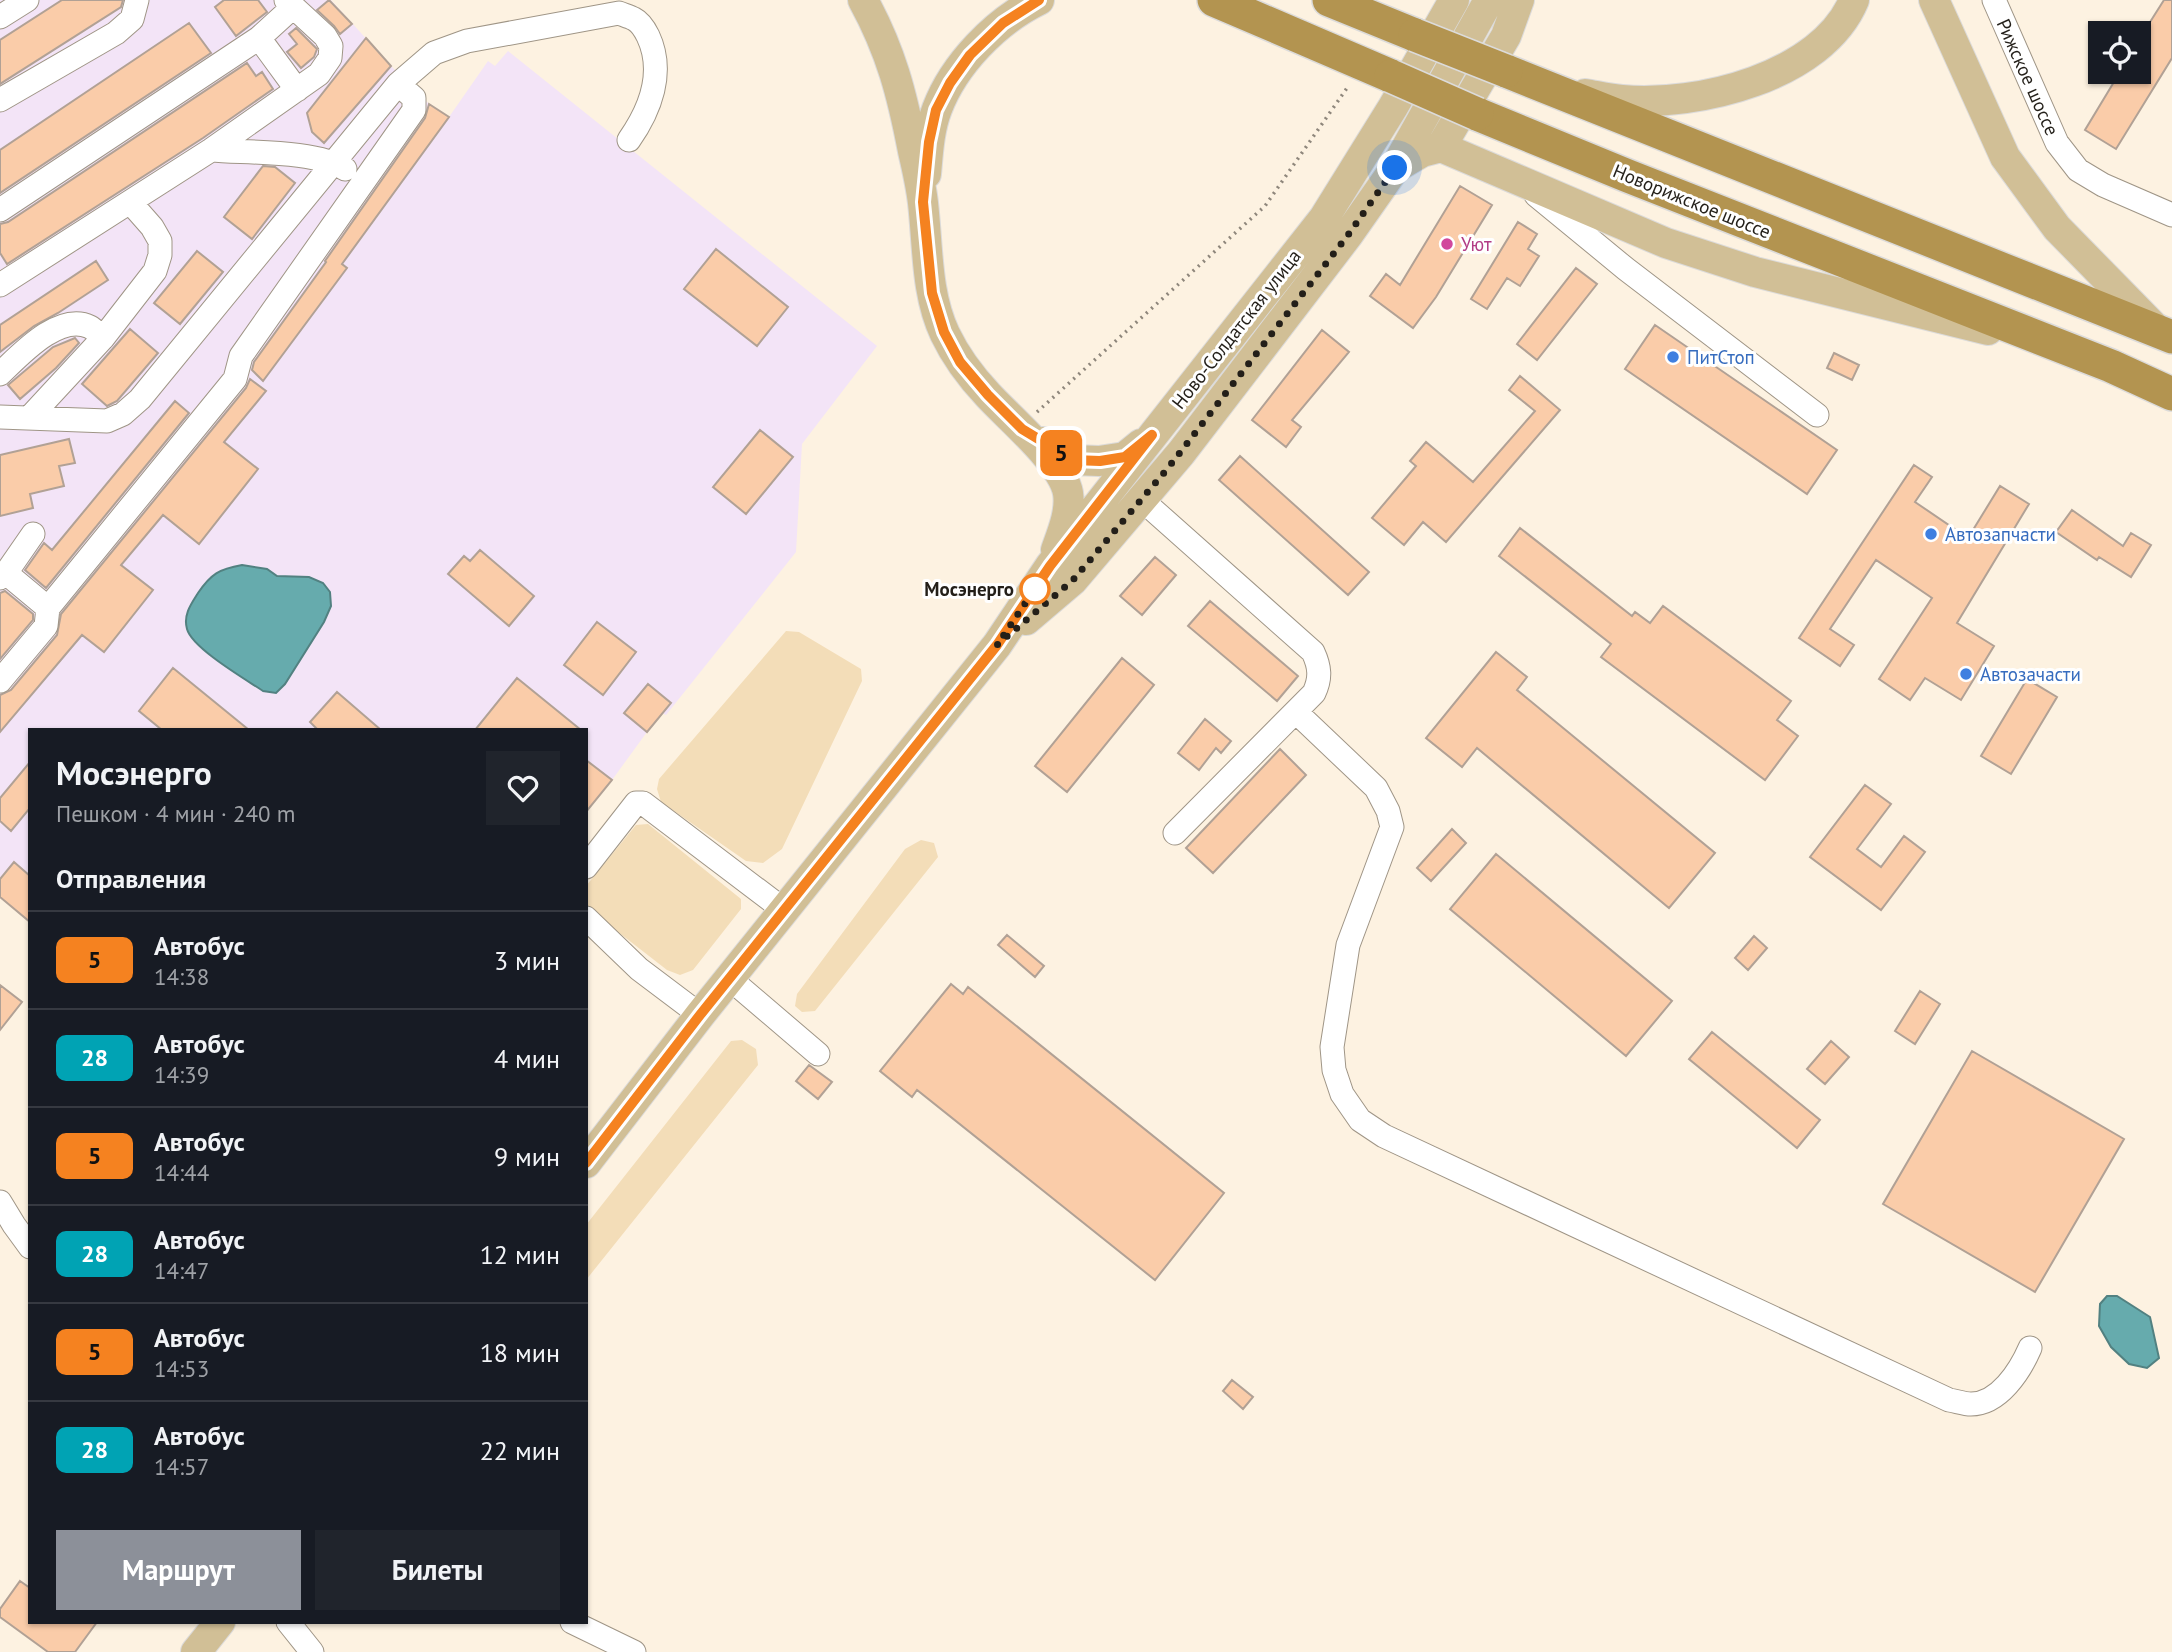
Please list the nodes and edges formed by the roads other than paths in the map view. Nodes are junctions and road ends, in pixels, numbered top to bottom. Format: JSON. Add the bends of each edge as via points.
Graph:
{"nodes":[{"id":1,"x":27,"y":0,"type":"edge"},
{"id":2,"x":863,"y":0,"type":"edge"},
{"id":3,"x":1039,"y":0,"type":"edge"},
{"id":4,"x":1214,"y":0,"type":"edge"},
{"id":5,"x":1329,"y":0,"type":"edge"},
{"id":6,"x":1489,"y":0,"type":"edge"},
{"id":7,"x":1519,"y":0,"type":"edge"},
{"id":8,"x":1853,"y":0,"type":"edge"},
{"id":9,"x":1934,"y":0,"type":"edge"},
{"id":10,"x":1994,"y":0,"type":"edge"},
{"id":11,"x":140,"y":1,"type":"edge"},
{"id":12,"x":1453,"y":2,"type":"edge"},
{"id":13,"x":290,"y":3,"type":"edge"},
{"id":14,"x":0,"y":17,"type":"edge"},
{"id":15,"x":259,"y":38,"type":"junction"},
{"id":16,"x":398,"y":84,"type":"junction"},
{"id":17,"x":1548,"y":88,"type":"junction"},
{"id":18,"x":297,"y":90,"type":"junction"},
{"id":19,"x":0,"y":100,"type":"edge"},
{"id":20,"x":629,"y":140,"type":"dead end"},
{"id":21,"x":1441,"y":147,"type":"junction"},
{"id":22,"x":211,"y":150,"type":"junction"},
{"id":23,"x":335,"y":162,"type":"junction"},
{"id":24,"x":1395,"y":168,"type":"junction"},
{"id":25,"x":1516,"y":179,"type":"junction"},
{"id":26,"x":363,"y":182,"type":"junction"},
{"id":27,"x":130,"y":202,"type":"junction"},
{"id":28,"x":923,"y":202,"type":"junction"},
{"id":29,"x":0,"y":210,"type":"edge"},
{"id":30,"x":2172,"y":215,"type":"edge"},
{"id":31,"x":1608,"y":218,"type":"junction"},
{"id":32,"x":1605,"y":251,"type":"junction"},
{"id":33,"x":0,"y":285,"type":"edge"},
{"id":34,"x":2165,"y":334,"type":"edge"},
{"id":35,"x":103,"y":338,"type":"junction"},
{"id":36,"x":2110,"y":366,"type":"junction"},
{"id":37,"x":0,"y":374,"type":"edge"},
{"id":38,"x":2172,"y":394,"type":"edge"},
{"id":39,"x":1817,"y":415,"type":"dead end"},
{"id":40,"x":0,"y":417,"type":"edge"},
{"id":41,"x":29,"y":418,"type":"junction"},
{"id":42,"x":1027,"y":423,"type":"junction"},
{"id":43,"x":1152,"y":435,"type":"junction"},
{"id":44,"x":1142,"y":500,"type":"junction"},
{"id":45,"x":33,"y":534,"type":"dead end"},
{"id":46,"x":1050,"y":566,"type":"junction"},
{"id":47,"x":3,"y":575,"type":"edge"},
{"id":48,"x":48,"y":608,"type":"junction"},
{"id":49,"x":997,"y":645,"type":"junction"},
{"id":50,"x":0,"y":681,"type":"edge"},
{"id":51,"x":1296,"y":712,"type":"junction"},
{"id":52,"x":1175,"y":833,"type":"dead end"},
{"id":53,"x":588,"y":864,"type":"edge"},
{"id":54,"x":784,"y":910,"type":"junction"},
{"id":55,"x":588,"y":921,"type":"edge"},
{"id":56,"x":729,"y":978,"type":"junction"},
{"id":57,"x":700,"y":1015,"type":"junction"},
{"id":58,"x":818,"y":1054,"type":"dead end"},
{"id":59,"x":588,"y":1160,"type":"edge"},
{"id":60,"x":0,"y":1202,"type":"edge"},
{"id":61,"x":28,"y":1244,"type":"edge"},
{"id":62,"x":2030,"y":1348,"type":"dead end"},
{"id":63,"x":218,"y":1624,"type":"edge"},
{"id":64,"x":290,"y":1624,"type":"edge"},
{"id":65,"x":576,"y":1624,"type":"edge"},
{"id":66,"x":197,"y":1652,"type":"edge"},
{"id":67,"x":312,"y":1652,"type":"edge"},
{"id":68,"x":634,"y":1652,"type":"edge"}],
"edges":[{"from":1,"to":14,"type":"street"},
{"from":2,"to":28,"type":"main road","via":[[899,80]]},
{"from":3,"to":28,"type":"main road","via":[[1003,23],[970,55],[950,83],[936,110]]},
{"from":4,"to":36,"type":"highway","name":"Новорижское шоссе","bridge":true,"via":[[1628,176]]},
{"from":5,"to":17,"type":"highway","bridge":true},
{"from":6,"to":24,"type":"main road","name":"Ново-Солдатская улица"},
{"from":7,"to":21,"type":"main road","via":[[1506,36]]},
{"from":8,"to":17,"type":"main road","via":[[1825,39],[1800,60],[1737,88],[1674,100],[1623,100]]},
{"from":9,"to":34,"type":"main road","via":[[2005,157],[2057,228]]},
{"from":10,"to":30,"type":"street","name":"Рижское шоссе","via":[[2057,143],[2078,170],[2103,186]]},
{"from":11,"to":19,"type":"street","via":[[132,19],[116,33]]},
{"from":12,"to":43,"type":"main road","name":"Ново-Солдатская улица","via":[[1324,218]]},
{"from":13,"to":15,"type":"street"},
{"from":13,"to":18,"type":"street","via":[[331,46],[330,58],[319,74]]},
{"from":15,"to":18,"type":"street"},
{"from":15,"to":29,"type":"street"},
{"from":16,"to":20,"type":"street","via":[[434,53],[467,41],[619,13],[637,20],[654,50],[652,97]]},
{"from":16,"to":23,"type":"street"},
{"from":16,"to":26,"type":"street","via":[[414,98],[414,110]]},
{"from":17,"to":34,"type":"highway"},
{"from":18,"to":22,"type":"street"},
{"from":21,"to":24,"type":"main road"},
{"from":21,"to":25,"type":"main road"},
{"from":22,"to":23,"type":"street"},
{"from":22,"to":27,"type":"street"},
{"from":23,"to":26,"type":"street"},
{"from":23,"to":41,"type":"street","via":[[124,414],[107,421]]},
{"from":24,"to":44,"type":"main road","name":"Ново-Солдатская улица","via":[[1340,246]]},
{"from":25,"to":31,"type":"main road"},
{"from":25,"to":32,"type":"street"},
{"from":26,"to":48,"type":"street","via":[[241,356],[235,379]]},
{"from":27,"to":33,"type":"street"},
{"from":27,"to":35,"type":"street","via":[[160,241],[160,255],[155,271]]},
{"from":28,"to":42,"type":"main road","via":[[932,293],[944,332],[960,362],[988,395]]},
{"from":31,"to":32,"type":"street"},
{"from":31,"to":36,"type":"main road","via":[[1755,272],[2024,339]]},
{"from":32,"to":39,"type":"street"},
{"from":35,"to":37,"type":"street","via":[[90,327],[69,323],[38,338]]},
{"from":35,"to":41,"type":"street"},
{"from":36,"to":38,"type":"highway","name":"Новорижское шоссе"},
{"from":40,"to":41,"type":"street"},
{"from":42,"to":43,"type":"main road","via":[[1073,460],[1125,457]]},
{"from":42,"to":46,"type":"main road","via":[[1062,475],[1068,494],[1066,521]]},
{"from":43,"to":46,"type":"main road","name":"Ново-Солдатская улица"},
{"from":44,"to":49,"type":"main road","name":"Ново-Солдатская улица","via":[[1073,580]]},
{"from":44,"to":51,"type":"street","via":[[1313,652],[1319,683]]},
{"from":45,"to":47,"type":"street"},
{"from":46,"to":49,"type":"main road","name":"Ново-Солдатская улица"},
{"from":47,"to":48,"type":"street"},
{"from":48,"to":50,"type":"street","via":[[46,626]]},
{"from":49,"to":54,"type":"main road","name":"Ново-Солдатская улица"},
{"from":51,"to":52,"type":"street"},
{"from":51,"to":62,"type":"street","via":[[1376,789],[1392,828],[1348,945],[1332,1047],[1342,1094],[1360,1119],[1396,1142],[1949,1400],[1972,1404],[1991,1399],[2010,1381]]},
{"from":53,"to":54,"type":"street","via":[[636,803],[643,803]]},
{"from":54,"to":56,"type":"main road","name":"Ново-Солдатская улица"},
{"from":55,"to":57,"type":"street","via":[[639,969]]},
{"from":56,"to":57,"type":"main road","name":"Ново-Солдатская улица"},
{"from":56,"to":58,"type":"street"},
{"from":57,"to":59,"type":"main road","name":"Ново-Солдатская улица"},
{"from":60,"to":61,"type":"street"},
{"from":63,"to":66,"type":"main road"},
{"from":64,"to":67,"type":"street"},
{"from":65,"to":68,"type":"street"}]}
